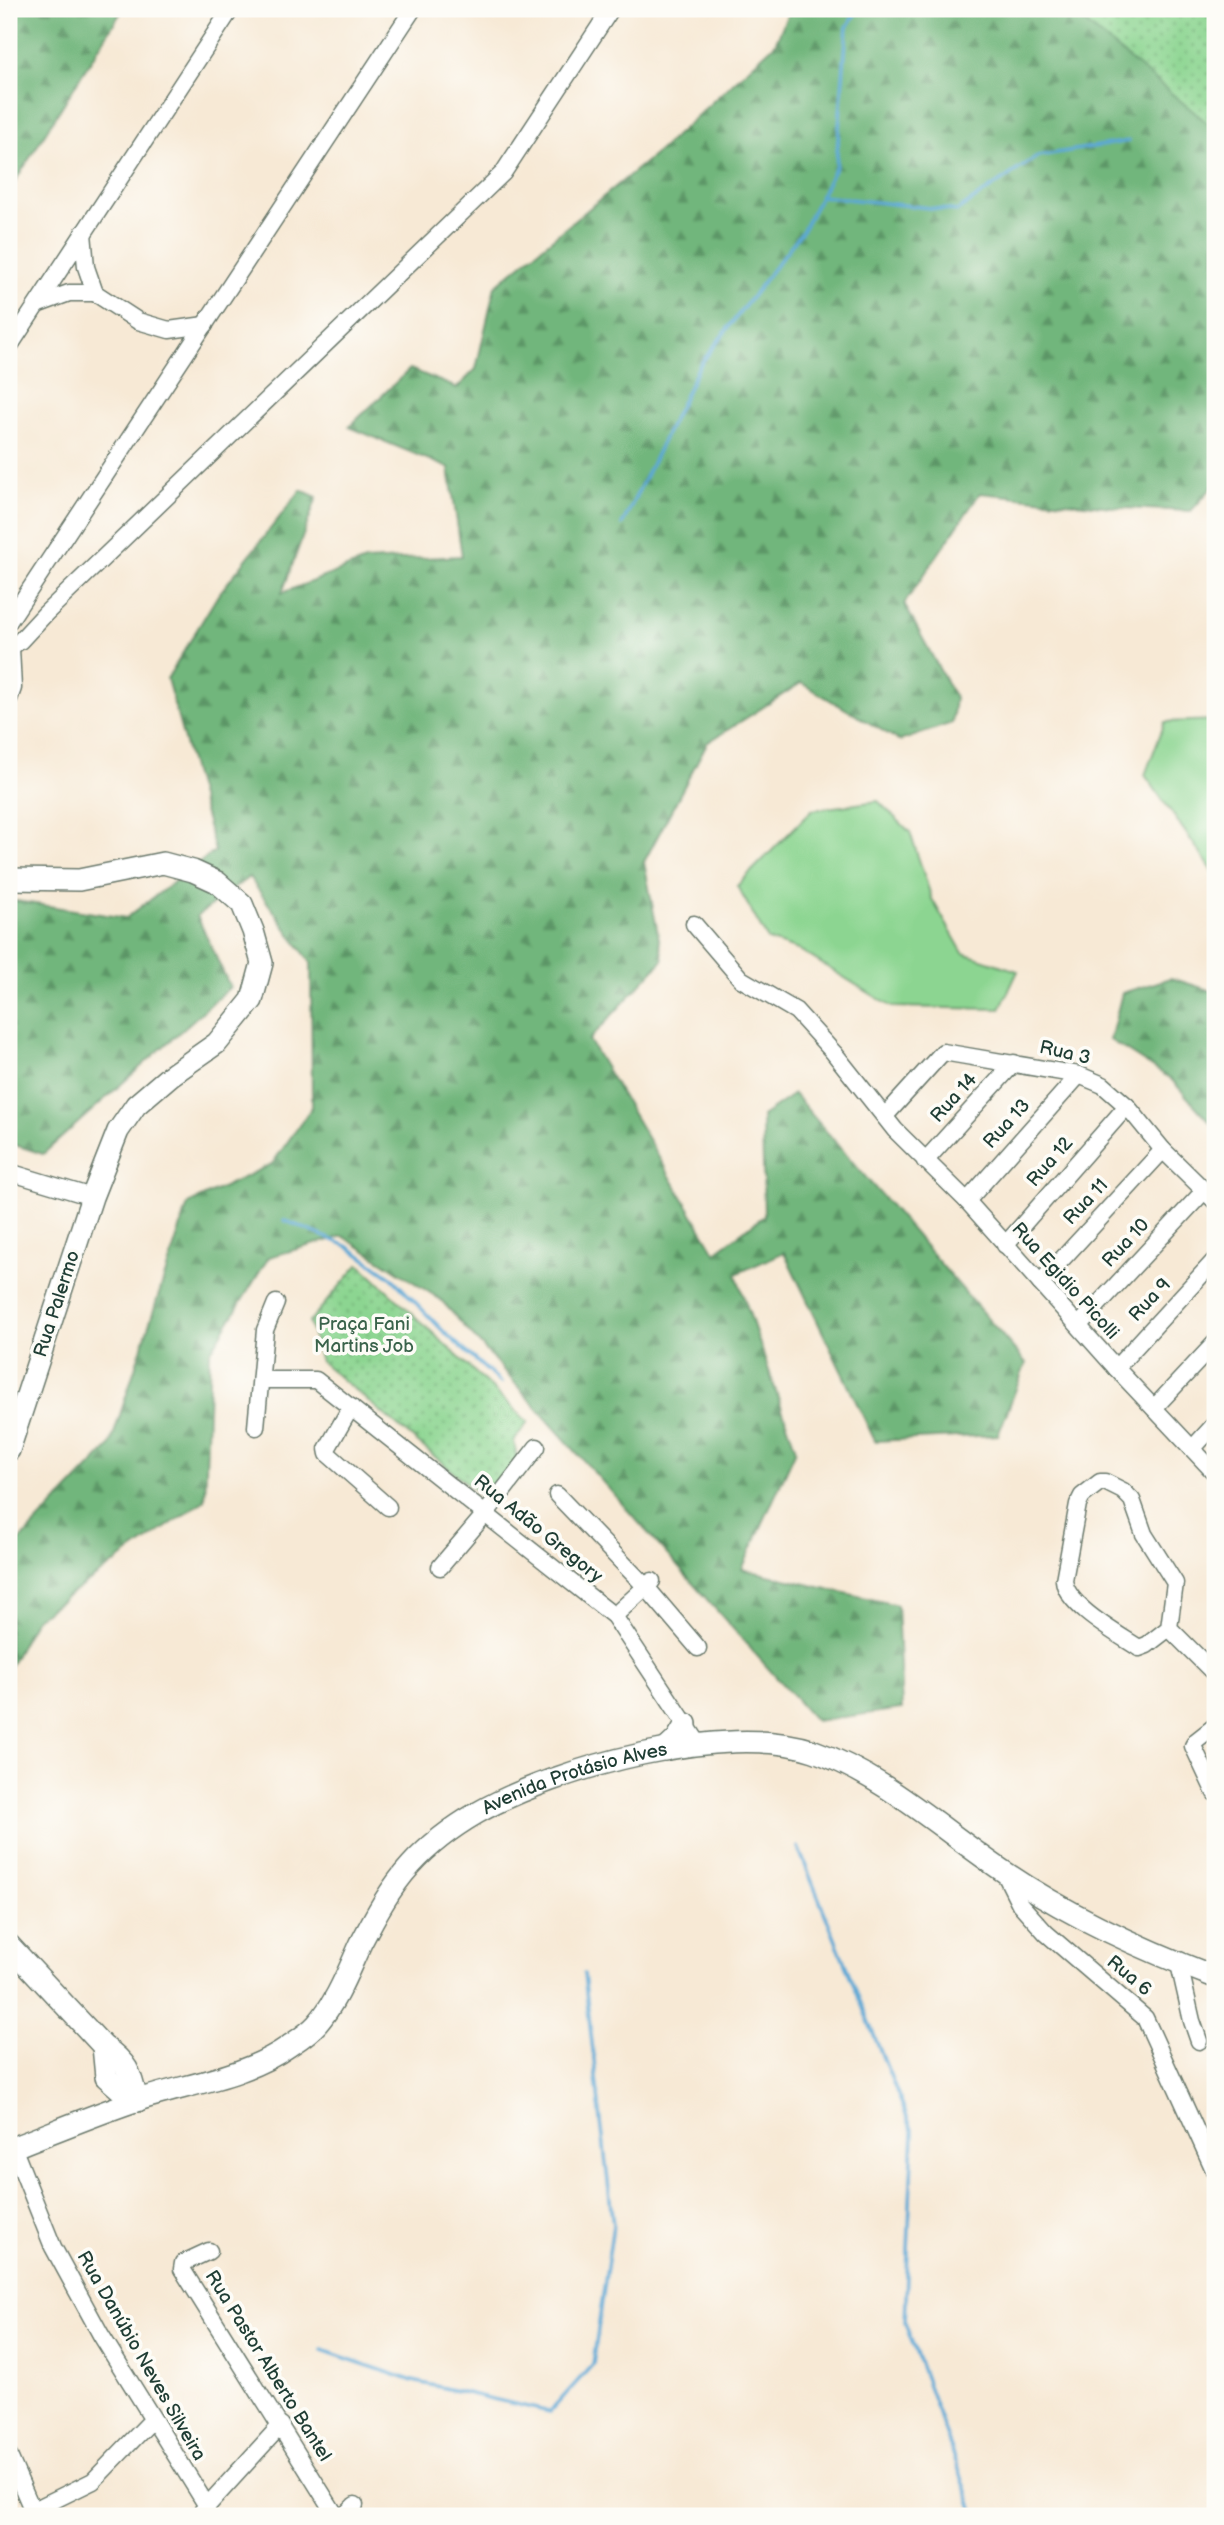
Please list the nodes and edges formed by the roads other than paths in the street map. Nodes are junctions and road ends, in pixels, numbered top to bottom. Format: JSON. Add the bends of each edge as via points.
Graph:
{"nodes":[{"id":1,"x":231,"y":9,"type":"edge"},
{"id":2,"x":413,"y":9,"type":"edge"},
{"id":3,"x":611,"y":9,"type":"edge"},
{"id":4,"x":83,"y":233,"type":"junction"},
{"id":5,"x":95,"y":293,"type":"junction"},
{"id":6,"x":39,"y":303,"type":"junction"},
{"id":7,"x":205,"y":325,"type":"junction"},
{"id":8,"x":9,"y":347,"type":"edge"},
{"id":9,"x":33,"y":582,"type":"junction"},
{"id":10,"x":45,"y":615,"type":"junction"},
{"id":11,"x":9,"y":622,"type":"edge"},
{"id":12,"x":10,"y":644,"type":"edge"},
{"id":13,"x":9,"y":699,"type":"edge"},
{"id":14,"x":9,"y":879,"type":"edge"},
{"id":15,"x":694,"y":924,"type":"dead end"},
{"id":16,"x":1014,"y":1063,"type":"junction"},
{"id":17,"x":1079,"y":1075,"type":"junction"},
{"id":18,"x":1127,"y":1106,"type":"junction"},
{"id":19,"x":885,"y":1116,"type":"junction"},
{"id":20,"x":1163,"y":1150,"type":"junction"},
{"id":21,"x":925,"y":1161,"type":"junction"},
{"id":22,"x":9,"y":1171,"type":"edge"},
{"id":23,"x":1210,"y":1196,"type":"edge"},
{"id":24,"x":92,"y":1197,"type":"junction"},
{"id":25,"x":967,"y":1201,"type":"junction"},
{"id":26,"x":1004,"y":1245,"type":"junction"},
{"id":27,"x":1215,"y":1260,"type":"edge"},
{"id":28,"x":1041,"y":1283,"type":"junction"},
{"id":29,"x":276,"y":1303,"type":"dead end"},
{"id":30,"x":1079,"y":1325,"type":"junction"},
{"id":31,"x":1215,"y":1343,"type":"edge"},
{"id":32,"x":1116,"y":1368,"type":"junction"},
{"id":33,"x":261,"y":1380,"type":"junction"},
{"id":34,"x":351,"y":1407,"type":"junction"},
{"id":35,"x":1154,"y":1408,"type":"junction"},
{"id":36,"x":1215,"y":1424,"type":"edge"},
{"id":37,"x":256,"y":1427,"type":"dead end"},
{"id":38,"x":537,"y":1447,"type":"dead end"},
{"id":39,"x":1193,"y":1448,"type":"junction"},
{"id":40,"x":9,"y":1450,"type":"edge"},
{"id":41,"x":1215,"y":1473,"type":"edge"},
{"id":42,"x":557,"y":1495,"type":"dead end"},
{"id":43,"x":388,"y":1507,"type":"dead end"},
{"id":44,"x":486,"y":1513,"type":"junction"},
{"id":45,"x":440,"y":1567,"type":"dead end"},
{"id":46,"x":649,"y":1584,"type":"junction"},
{"id":47,"x":614,"y":1616,"type":"junction"},
{"id":48,"x":1169,"y":1628,"type":"junction"},
{"id":49,"x":698,"y":1648,"type":"dead end"},
{"id":50,"x":1215,"y":1674,"type":"edge"},
{"id":51,"x":686,"y":1724,"type":"junction"},
{"id":52,"x":1215,"y":1726,"type":"edge"},
{"id":53,"x":698,"y":1743,"type":"junction"},
{"id":54,"x":665,"y":1750,"type":"junction"},
{"id":55,"x":1215,"y":1793,"type":"edge"},
{"id":56,"x":1004,"y":1872,"type":"junction"},
{"id":57,"x":9,"y":1945,"type":"edge"},
{"id":58,"x":1179,"y":1964,"type":"junction"},
{"id":59,"x":1215,"y":1977,"type":"edge"},
{"id":60,"x":1199,"y":2041,"type":"dead end"},
{"id":61,"x":103,"y":2046,"type":"junction"},
{"id":62,"x":128,"y":2067,"type":"junction"},
{"id":63,"x":106,"y":2077,"type":"junction"},
{"id":64,"x":179,"y":2089,"type":"junction"},
{"id":65,"x":137,"y":2101,"type":"junction"},
{"id":66,"x":94,"y":2116,"type":"junction"},
{"id":67,"x":11,"y":2148,"type":"edge"},
{"id":68,"x":1215,"y":2172,"type":"edge"},
{"id":69,"x":209,"y":2251,"type":"dead end"},
{"id":70,"x":152,"y":2420,"type":"junction"},
{"id":71,"x":281,"y":2425,"type":"junction"},
{"id":72,"x":10,"y":2461,"type":"edge"},
{"id":73,"x":202,"y":2511,"type":"edge"},
{"id":74,"x":34,"y":2513,"type":"edge"},
{"id":75,"x":336,"y":2516,"type":"edge"}],
"edges":[{"from":1,"to":4,"type":"street"},
{"from":2,"to":7,"type":"street"},
{"from":3,"to":10,"type":"street","via":[[503,173]]},
{"from":4,"to":5,"type":"street","via":[[86,267]]},
{"from":4,"to":6,"type":"street"},
{"from":5,"to":6,"type":"street","via":[[69,293]]},
{"from":5,"to":7,"type":"street","via":[[138,321],[169,330]]},
{"from":6,"to":8,"type":"street"},
{"from":7,"to":9,"type":"street"},
{"from":9,"to":10,"type":"street","via":[[33,597]]},
{"from":9,"to":11,"type":"street"},
{"from":10,"to":11,"type":"street"},
{"from":10,"to":12,"type":"street","via":[[20,641]]},
{"from":12,"to":13,"type":"street","via":[[13,688]]},
{"from":14,"to":24,"type":"main road","name":"Rua Palermo","via":[[79,880],[163,863],[193,871],[218,882],[242,904],[262,963],[252,1000],[217,1043],[136,1105],[118,1131]]},
{"from":15,"to":19,"type":"street","name":"Rua Egidio Picolli","via":[[741,979],[796,1011]]},
{"from":16,"to":17,"type":"street","name":"Rua 3"},
{"from":16,"to":19,"type":"street","name":"Rua 3","via":[[943,1052]]},
{"from":16,"to":21,"type":"street","name":"Rua 14"},
{"from":17,"to":18,"type":"street","name":"Rua 3","via":[[1102,1085]]},
{"from":17,"to":25,"type":"street","name":"Rua 13"},
{"from":18,"to":20,"type":"street","name":"Rua 3"},
{"from":18,"to":26,"type":"street","name":"Rua 12"},
{"from":19,"to":21,"type":"street","name":"Rua Egidio Picolli"},
{"from":20,"to":23,"type":"street","name":"Rua 3"},
{"from":20,"to":28,"type":"street","name":"Rua 11"},
{"from":21,"to":25,"type":"street","name":"Rua Egidio Picolli"},
{"from":22,"to":24,"type":"street"},
{"from":23,"to":30,"type":"street","name":"Rua 10"},
{"from":24,"to":40,"type":"main road","name":"Rua Palermo"},
{"from":25,"to":26,"type":"street","name":"Rua Egidio Picolli"},
{"from":26,"to":28,"type":"street","name":"Rua Egidio Picolli"},
{"from":27,"to":32,"type":"street","name":"Rua 9"},
{"from":28,"to":30,"type":"street","name":"Rua Egidio Picolli"},
{"from":29,"to":33,"type":"street","via":[[265,1330]]},
{"from":30,"to":32,"type":"street","name":"Rua Egidio Picolli"},
{"from":31,"to":35,"type":"street"},
{"from":32,"to":35,"type":"street","name":"Rua Egidio Picolli"},
{"from":33,"to":34,"type":"street","name":"Rua Adão Gregory","via":[[316,1380]]},
{"from":33,"to":37,"type":"street"},
{"from":34,"to":43,"type":"street","via":[[328,1454]]},
{"from":34,"to":44,"type":"street","name":"Rua Adão Gregory"},
{"from":35,"to":39,"type":"street","name":"Rua Egidio Picolli"},
{"from":36,"to":39,"type":"street"},
{"from":38,"to":44,"type":"street"},
{"from":39,"to":41,"type":"street","name":"Rua Egidio Picolli"},
{"from":42,"to":46,"type":"street"},
{"from":44,"to":45,"type":"street"},
{"from":44,"to":47,"type":"street","name":"Rua Adão Gregory"},
{"from":46,"to":47,"type":"street"},
{"from":46,"to":49,"type":"street"},
{"from":47,"to":51,"type":"street","name":"Rua Adão Gregory"},
{"from":48,"to":48,"type":"street","via":[[1175,1588],[1172,1577],[1144,1534],[1132,1500],[1100,1482],[1078,1504],[1063,1580],[1066,1592],[1139,1648]]},
{"from":48,"to":50,"type":"street"},
{"from":51,"to":53,"type":"street","name":"Rua Adão Gregory"},
{"from":51,"to":54,"type":"main road"},
{"from":52,"to":55,"type":"street","via":[[1194,1745]]},
{"from":53,"to":54,"type":"main road","name":"Avenida Protásio Alves"},
{"from":53,"to":56,"type":"main road","name":"Avenida Protásio Alves","via":[[758,1742],[813,1751],[888,1788]]},
{"from":54,"to":64,"type":"main road","name":"Avenida Protásio Alves","via":[[566,1774],[529,1788],[478,1812],[441,1837],[410,1866],[382,1904],[338,1993],[316,2026],[240,2071]]},
{"from":56,"to":58,"type":"main road","name":"Avenida Protásio Alves","via":[[1133,1945]]},
{"from":56,"to":68,"type":"street","name":"Rua 6","via":[[1020,1904],[1046,1933],[1145,2018]]},
{"from":57,"to":61,"type":"main road"},
{"from":58,"to":59,"type":"main road","name":"Avenida Protásio Alves"},
{"from":58,"to":60,"type":"street"},
{"from":61,"to":62,"type":"main road"},
{"from":61,"to":63,"type":"main road"},
{"from":62,"to":64,"type":"main road"},
{"from":62,"to":65,"type":"main road"},
{"from":63,"to":65,"type":"main road"},
{"from":63,"to":66,"type":"main road"},
{"from":64,"to":65,"type":"main road","name":"Avenida Protásio Alves"},
{"from":65,"to":66,"type":"main road","name":"Avenida Protásio Alves"},
{"from":66,"to":67,"type":"main road","name":"Avenida Protásio Alves"},
{"from":67,"to":70,"type":"street","name":"Rua Danúbio Neves Silveira","via":[[53,2247]]},
{"from":69,"to":71,"type":"street","name":"Rua Pastor Alberto Bantel","via":[[183,2263],[182,2269]]},
{"from":70,"to":73,"type":"street","name":"Rua Danúbio Neves Silveira"},
{"from":70,"to":74,"type":"street","via":[[93,2481]]},
{"from":71,"to":73,"type":"street"},
{"from":71,"to":75,"type":"street","name":"Rua Pastor Alberto Bantel"},
{"from":72,"to":74,"type":"street"}]}
